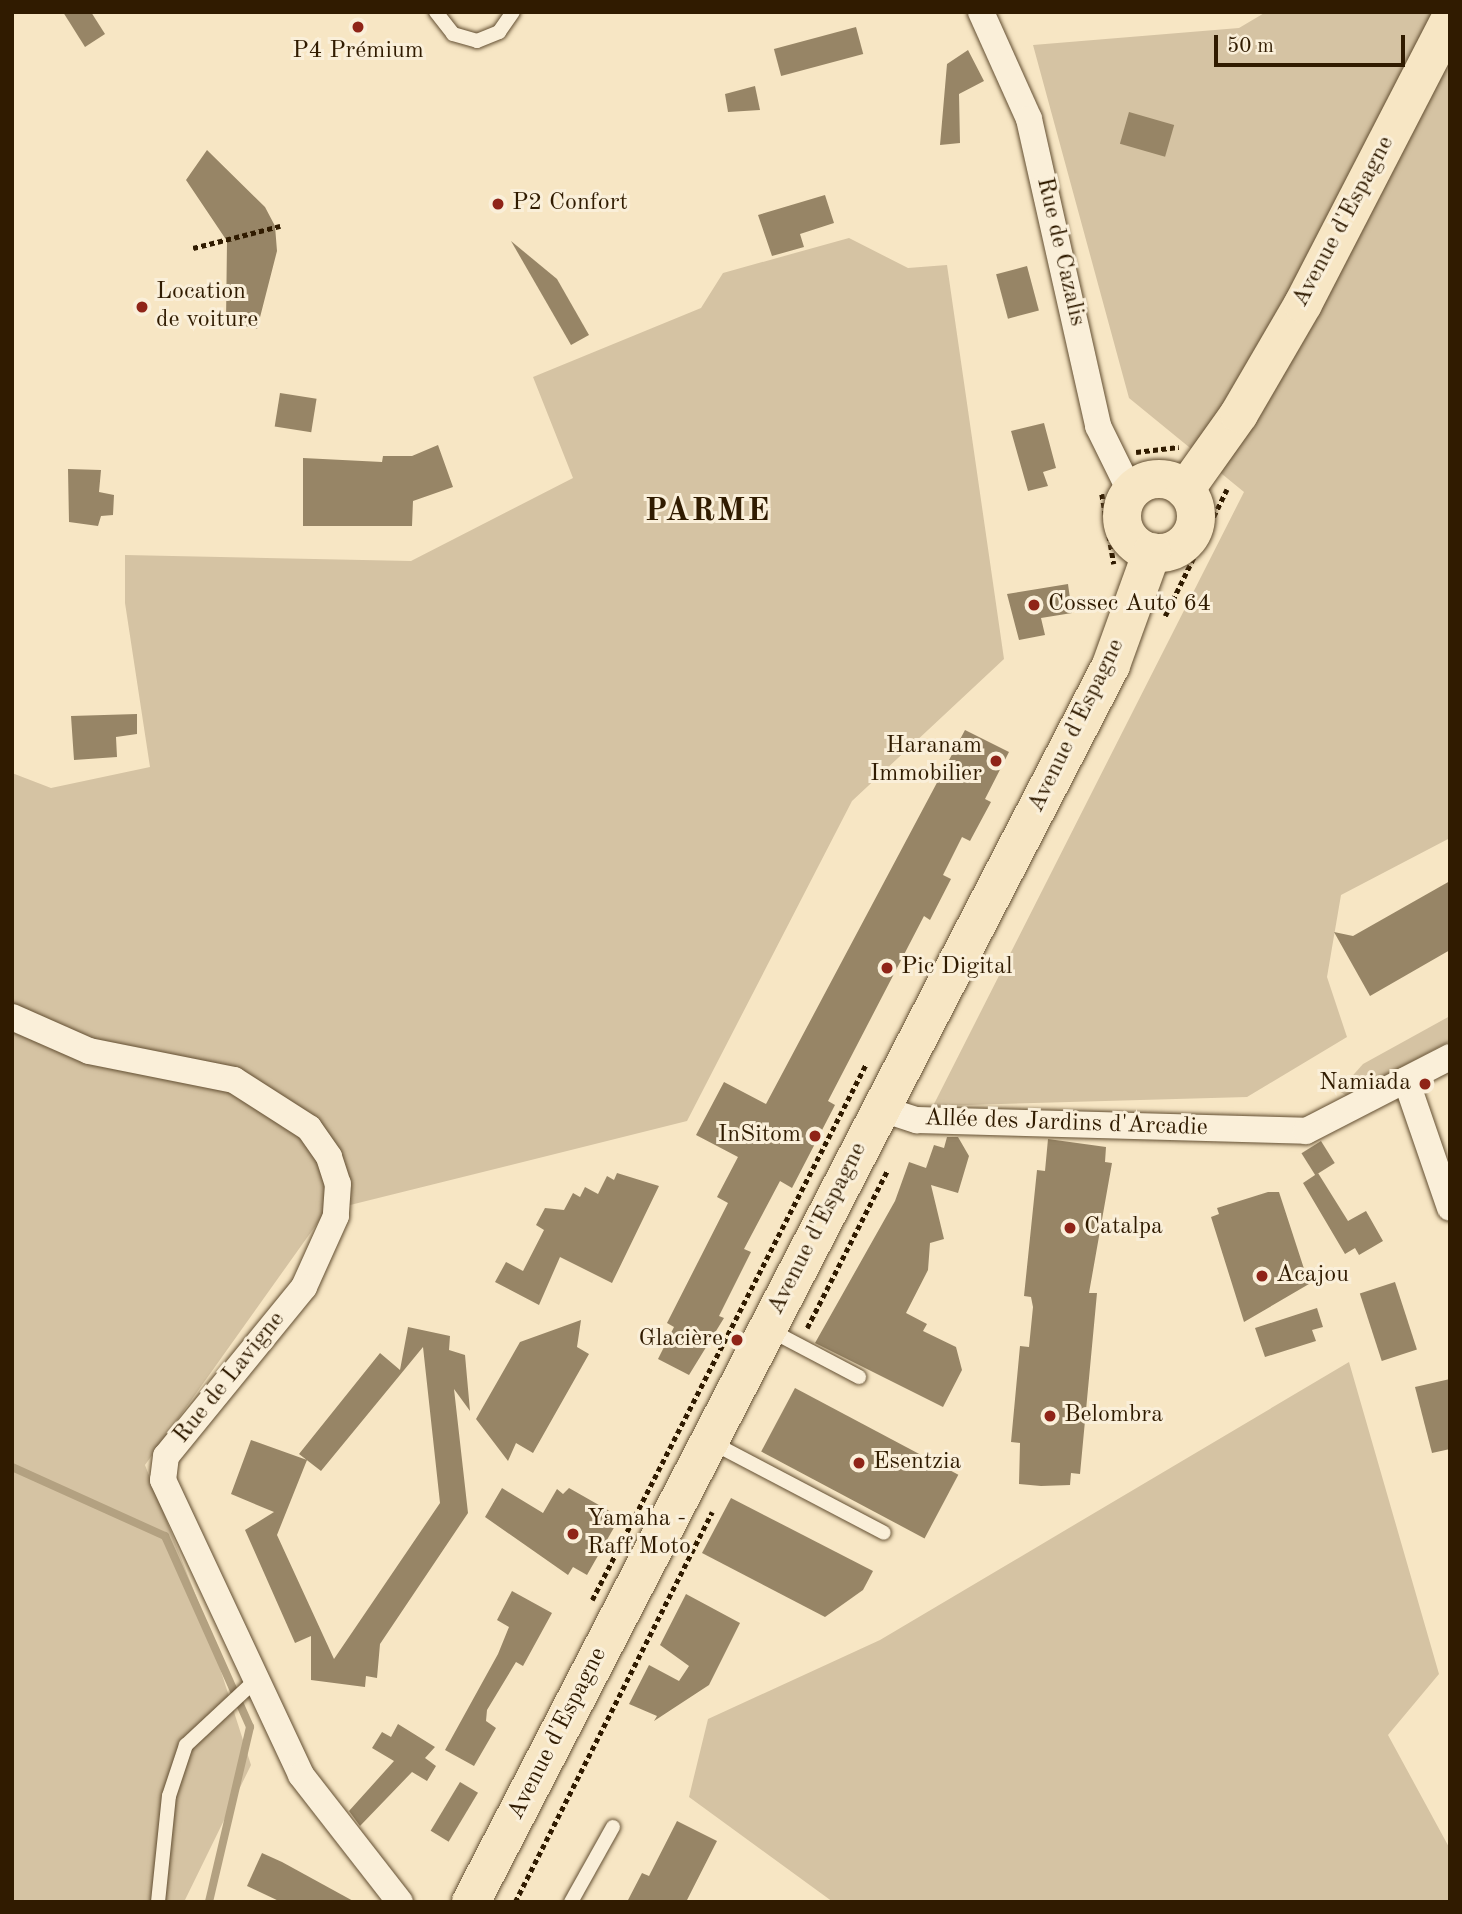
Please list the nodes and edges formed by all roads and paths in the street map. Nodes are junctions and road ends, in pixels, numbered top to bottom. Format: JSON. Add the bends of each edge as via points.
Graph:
{"nodes":[{"id":1,"x":436,"y":12,"type":"edge"},
{"id":2,"x":513,"y":12,"type":"edge"},
{"id":3,"x":981,"y":12,"type":"edge"},
{"id":4,"x":1450,"y":19,"type":"edge"},
{"id":5,"x":280,"y":226,"type":"dead end"},
{"id":6,"x":193,"y":248,"type":"dead end"},
{"id":7,"x":1184,"y":449,"type":"dead end"},
{"id":8,"x":1132,"y":452,"type":"dead end"},
{"id":9,"x":1117,"y":486,"type":"junction"},
{"id":10,"x":1185,"y":490,"type":"junction"},
{"id":11,"x":1152,"y":552,"type":"junction"},
{"id":12,"x":1116,"y":571,"type":"dead end"},
{"id":13,"x":12,"y":1017,"type":"edge"},
{"id":14,"x":871,"y":1055,"type":"dead end"},
{"id":15,"x":1450,"y":1057,"type":"edge"},
{"id":16,"x":1406,"y":1080,"type":"junction"},
{"id":17,"x":879,"y":1108,"type":"junction"},
{"id":18,"x":1450,"y":1208,"type":"edge"},
{"id":19,"x":768,"y":1329,"type":"junction"},
{"id":20,"x":859,"y":1377,"type":"dead end"},
{"id":21,"x":710,"y":1441,"type":"junction"},
{"id":22,"x":884,"y":1533,"type":"dead end"},
{"id":23,"x":590,"y":1594,"type":"dead end"},
{"id":24,"x":253,"y":1682,"type":"junction"},
{"id":25,"x":612,"y":1827,"type":"dead end"},
{"id":26,"x":158,"y":1902,"type":"edge"},
{"id":27,"x":400,"y":1902,"type":"edge"},
{"id":28,"x":471,"y":1902,"type":"edge"},
{"id":29,"x":571,"y":1902,"type":"edge"}],
"edges":[{"from":1,"to":2,"type":"lane","via":[[453,34],[477,41],[499,32]]},
{"from":3,"to":9,"type":"street","name":"Rue de Cazalis","via":[[1029,119],[1098,426]]},
{"from":4,"to":10,"type":"main road","name":"Avenue d'Espagne","via":[[1303,304],[1239,414]]},
{"from":5,"to":6,"type":"path"},
{"from":7,"to":8,"type":"path"},
{"from":9,"to":10,"type":"main road","via":[[1155,480]]},
{"from":9,"to":11,"type":"main road","via":[[1122,523],[1134,544]]},
{"from":9,"to":12,"type":"path","via":[[1101,503]]},
{"from":10,"to":11,"type":"main road","via":[[1195,516],[1188,538],[1168,552]]},
{"from":11,"to":17,"type":"main road","name":"Avenue d'Espagne","via":[[1111,665]]},
{"from":13,"to":24,"type":"street","name":"Rue de Lavigne","via":[[89,1051],[234,1080],[309,1128],[329,1157],[338,1184],[336,1216],[304,1287],[166,1457],[163,1480]]},
{"from":14,"to":23,"type":"path"},
{"from":15,"to":16,"type":"street"},
{"from":16,"to":17,"type":"street","name":"Allée des Jardins d'Arcadie","via":[[1306,1131],[917,1120]]},
{"from":16,"to":18,"type":"street"},
{"from":17,"to":19,"type":"main road","name":"Avenue d'Espagne"},
{"from":19,"to":20,"type":"lane"},
{"from":19,"to":21,"type":"main road","name":"Avenue d'Espagne"},
{"from":21,"to":22,"type":"lane"},
{"from":21,"to":28,"type":"main road","name":"Avenue d'Espagne"},
{"from":24,"to":26,"type":"lane","via":[[186,1745],[169,1796]]},
{"from":24,"to":27,"type":"street","name":"Rue de Lavigne","via":[[301,1775]]},
{"from":25,"to":29,"type":"lane"}]}
